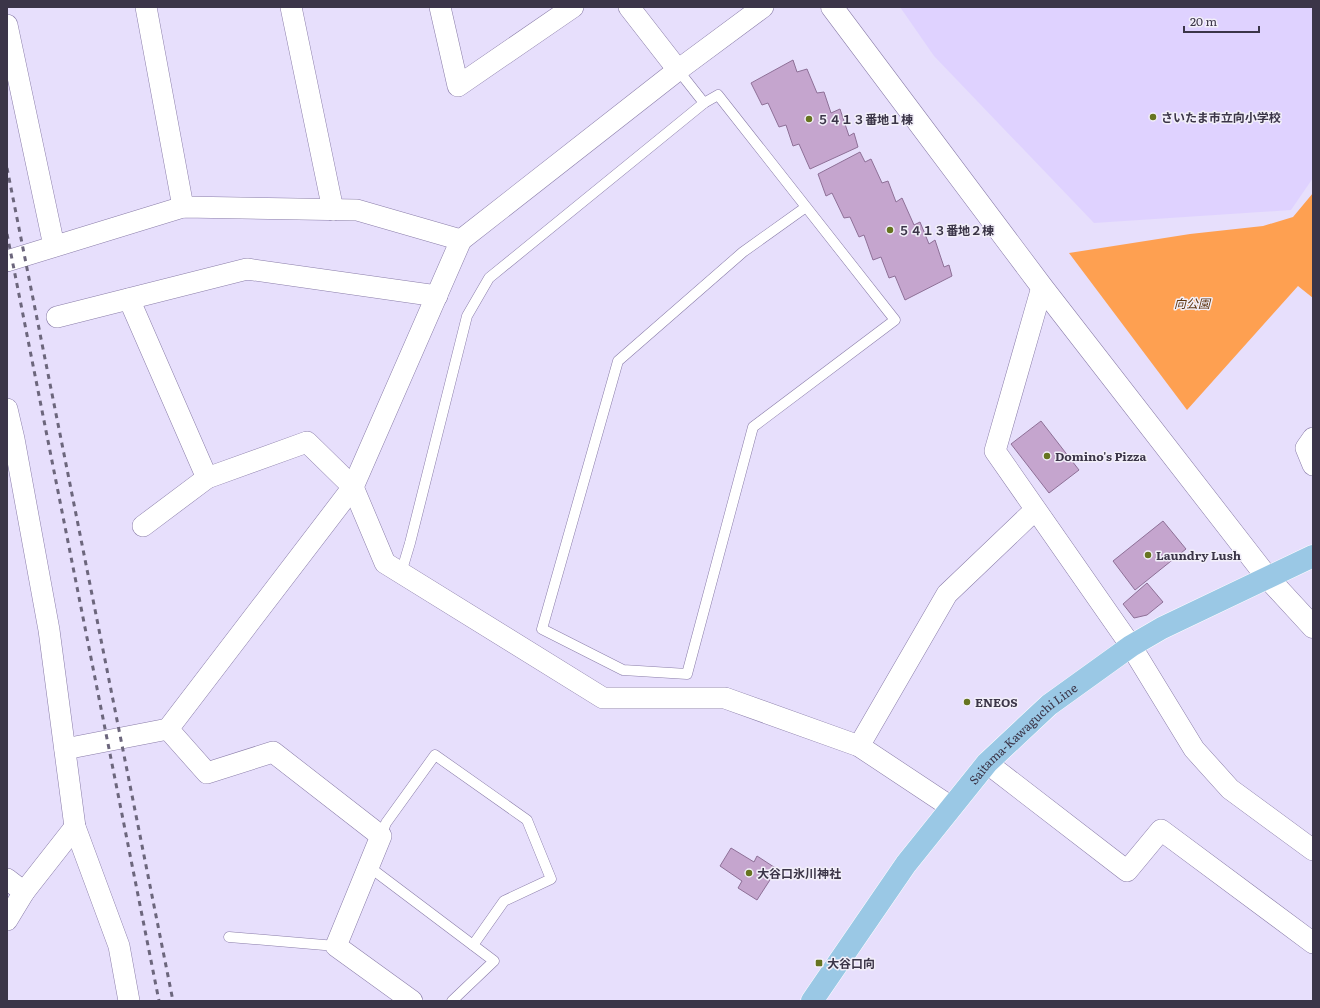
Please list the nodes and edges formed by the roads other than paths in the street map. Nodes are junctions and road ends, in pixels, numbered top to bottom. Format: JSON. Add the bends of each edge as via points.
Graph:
{"nodes":[{"id":1,"x":146,"y":7,"type":"edge"},
{"id":2,"x":291,"y":7,"type":"edge"},
{"id":3,"x":440,"y":7,"type":"edge"},
{"id":4,"x":573,"y":7,"type":"edge"},
{"id":5,"x":630,"y":7,"type":"edge"},
{"id":6,"x":763,"y":7,"type":"edge"},
{"id":7,"x":832,"y":7,"type":"edge"},
{"id":8,"x":7,"y":25,"type":"edge"},
{"id":9,"x":678,"y":70,"type":"junction"},
{"id":10,"x":704,"y":103,"type":"junction"},
{"id":11,"x":183,"y":207,"type":"junction"},
{"id":12,"x":806,"y":207,"type":"junction"},
{"id":13,"x":333,"y":210,"type":"junction"},
{"id":14,"x":461,"y":240,"type":"junction"},
{"id":15,"x":54,"y":246,"type":"junction"},
{"id":16,"x":7,"y":261,"type":"edge"},
{"id":17,"x":1042,"y":287,"type":"junction"},
{"id":18,"x":437,"y":296,"type":"junction"},
{"id":19,"x":129,"y":299,"type":"junction"},
{"id":20,"x":57,"y":317,"type":"dead end"},
{"id":21,"x":7,"y":409,"type":"edge"},
{"id":22,"x":1313,"y":438,"type":"edge"},
{"id":23,"x":1313,"y":465,"type":"edge"},
{"id":24,"x":207,"y":478,"type":"junction"},
{"id":25,"x":353,"y":487,"type":"junction"},
{"id":26,"x":1035,"y":510,"type":"junction"},
{"id":27,"x":143,"y":526,"type":"dead end"},
{"id":28,"x":1313,"y":556,"type":"edge"},
{"id":29,"x":401,"y":573,"type":"junction"},
{"id":30,"x":1267,"y":577,"type":"junction"},
{"id":31,"x":1313,"y":627,"type":"edge"},
{"id":32,"x":1131,"y":646,"type":"junction"},
{"id":33,"x":168,"y":729,"type":"junction"},
{"id":34,"x":859,"y":746,"type":"junction"},
{"id":35,"x":65,"y":749,"type":"junction"},
{"id":36,"x":987,"y":764,"type":"junction"},
{"id":37,"x":951,"y":807,"type":"junction"},
{"id":38,"x":75,"y":827,"type":"junction"},
{"id":39,"x":381,"y":836,"type":"junction"},
{"id":40,"x":1313,"y":850,"type":"edge"},
{"id":41,"x":368,"y":866,"type":"junction"},
{"id":42,"x":7,"y":879,"type":"edge"},
{"id":43,"x":24,"y":892,"type":"junction"},
{"id":44,"x":7,"y":920,"type":"edge"},
{"id":45,"x":229,"y":937,"type":"dead end"},
{"id":46,"x":1313,"y":943,"type":"edge"},
{"id":47,"x":473,"y":945,"type":"junction"},
{"id":48,"x":336,"y":946,"type":"junction"},
{"id":49,"x":130,"y":1001,"type":"edge"},
{"id":50,"x":412,"y":1001,"type":"edge"},
{"id":51,"x":452,"y":1001,"type":"edge"},
{"id":52,"x":812,"y":1001,"type":"edge"}],
"edges":[{"from":1,"to":11,"type":"street"},
{"from":2,"to":13,"type":"street"},
{"from":3,"to":4,"type":"street","via":[[458,86]]},
{"from":5,"to":9,"type":"street"},
{"from":6,"to":9,"type":"street"},
{"from":7,"to":17,"type":"street"},
{"from":8,"to":15,"type":"street"},
{"from":9,"to":10,"type":"lane"},
{"from":9,"to":14,"type":"street"},
{"from":10,"to":12,"type":"lane","via":[[718,95]]},
{"from":10,"to":29,"type":"lane","via":[[489,278],[467,316]]},
{"from":11,"to":13,"type":"street"},
{"from":11,"to":15,"type":"street"},
{"from":12,"to":12,"type":"lane","via":[[895,320],[753,427],[687,674],[623,670],[542,629],[618,361],[743,252]]},
{"from":13,"to":14,"type":"street","via":[[357,210]]},
{"from":14,"to":18,"type":"street"},
{"from":15,"to":16,"type":"street"},
{"from":17,"to":26,"type":"street","via":[[994,451]]},
{"from":17,"to":30,"type":"street"},
{"from":18,"to":19,"type":"street","via":[[247,269]]},
{"from":18,"to":25,"type":"street"},
{"from":19,"to":20,"type":"street"},
{"from":19,"to":24,"type":"street"},
{"from":21,"to":35,"type":"street","via":[[50,630]]},
{"from":22,"to":23,"type":"street","via":[[1306,448]]},
{"from":24,"to":25,"type":"street","via":[[307,442]]},
{"from":24,"to":27,"type":"street"},
{"from":25,"to":29,"type":"street","via":[[385,563]]},
{"from":25,"to":33,"type":"street"},
{"from":26,"to":32,"type":"street"},
{"from":26,"to":34,"type":"street","via":[[947,594]]},
{"from":28,"to":30,"type":"main road","name":"Saitama-Kawaguchi Line"},
{"from":29,"to":34,"type":"street","via":[[603,698],[725,698]]},
{"from":30,"to":31,"type":"street"},
{"from":30,"to":32,"type":"main road","name":"Saitama-Kawaguchi Line","via":[[1162,628]]},
{"from":32,"to":36,"type":"main road","name":"Saitama-Kawaguchi Line","via":[[1049,705]]},
{"from":32,"to":40,"type":"street","via":[[1194,749],[1230,789]]},
{"from":33,"to":35,"type":"street"},
{"from":33,"to":39,"type":"street","via":[[207,774],[273,752]]},
{"from":34,"to":37,"type":"street"},
{"from":35,"to":38,"type":"street"},
{"from":36,"to":37,"type":"main road","name":"Saitama-Kawaguchi Line"},
{"from":36,"to":46,"type":"street","via":[[1127,871],[1160,830]]},
{"from":37,"to":52,"type":"main road","name":"Saitama-Kawaguchi Line","via":[[906,864]]},
{"from":38,"to":43,"type":"street"},
{"from":38,"to":49,"type":"street","via":[[119,946]]},
{"from":39,"to":41,"type":"street"},
{"from":39,"to":47,"type":"lane","via":[[386,823],[435,755],[527,820],[551,879],[504,901]]},
{"from":41,"to":47,"type":"lane"},
{"from":41,"to":48,"type":"street"},
{"from":42,"to":43,"type":"street"},
{"from":43,"to":44,"type":"street"},
{"from":45,"to":48,"type":"lane"},
{"from":47,"to":51,"type":"lane","via":[[494,961]]},
{"from":48,"to":50,"type":"street"}]}
